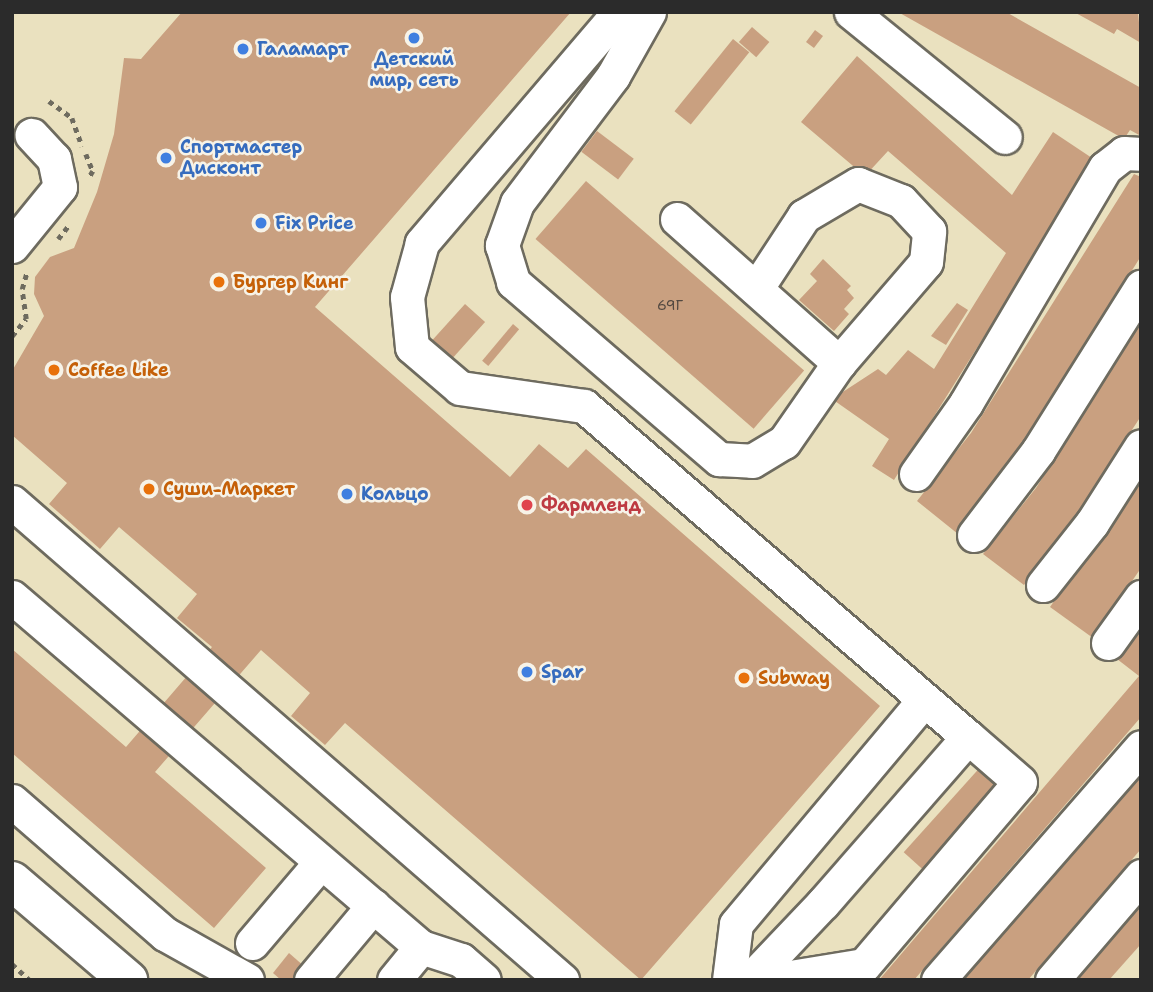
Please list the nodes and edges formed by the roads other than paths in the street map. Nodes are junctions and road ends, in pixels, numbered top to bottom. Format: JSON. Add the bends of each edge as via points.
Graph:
{"nodes":[{"id":1,"x":619,"y":12,"type":"edge"},
{"id":2,"x":649,"y":12,"type":"edge"},
{"id":3,"x":851,"y":12,"type":"edge"},
{"id":4,"x":32,"y":135,"type":"dead end"},
{"id":5,"x":1005,"y":137,"type":"dead end"},
{"id":6,"x":1141,"y":154,"type":"edge"},
{"id":7,"x":677,"y":219,"type":"dead end"},
{"id":8,"x":12,"y":246,"type":"edge"},
{"id":9,"x":1141,"y":287,"type":"edge"},
{"id":10,"x":756,"y":289,"type":"junction"},
{"id":11,"x":839,"y":363,"type":"junction"},
{"id":12,"x":1141,"y":446,"type":"edge"},
{"id":13,"x":916,"y":474,"type":"dead end"},
{"id":14,"x":12,"y":502,"type":"edge"},
{"id":15,"x":974,"y":535,"type":"dead end"},
{"id":16,"x":1043,"y":585,"type":"dead end"},
{"id":17,"x":12,"y":597,"type":"edge"},
{"id":18,"x":1141,"y":597,"type":"edge"},
{"id":19,"x":1108,"y":643,"type":"dead end"},
{"id":20,"x":923,"y":701,"type":"junction"},
{"id":21,"x":968,"y":737,"type":"junction"},
{"id":22,"x":1141,"y":747,"type":"edge"},
{"id":23,"x":12,"y":801,"type":"edge"},
{"id":24,"x":321,"y":862,"type":"junction"},
{"id":25,"x":1141,"y":876,"type":"edge"},
{"id":26,"x":12,"y":881,"type":"edge"},
{"id":27,"x":373,"y":906,"type":"junction"},
{"id":28,"x":252,"y":943,"type":"dead end"},
{"id":29,"x":421,"y":947,"type":"junction"},
{"id":30,"x":128,"y":980,"type":"edge"},
{"id":31,"x":247,"y":980,"type":"edge"},
{"id":32,"x":311,"y":980,"type":"edge"},
{"id":33,"x":394,"y":980,"type":"edge"},
{"id":34,"x":484,"y":980,"type":"edge"},
{"id":35,"x":562,"y":980,"type":"edge"},
{"id":36,"x":729,"y":980,"type":"edge"},
{"id":37,"x":750,"y":980,"type":"edge"},
{"id":38,"x":772,"y":980,"type":"edge"},
{"id":39,"x":938,"y":980,"type":"edge"},
{"id":40,"x":1052,"y":980,"type":"edge"}],
"edges":[{"from":1,"to":20,"type":"lane","via":[[422,243],[407,297],[412,347],[460,388],[584,407]]},
{"from":2,"to":11,"type":"lane","via":[[613,76],[517,204],[502,245],[513,282],[719,459],[752,461],[784,442]]},
{"from":3,"to":5,"type":"lane"},
{"from":4,"to":8,"type":"lane","via":[[54,159],[60,187]]},
{"from":6,"to":13,"type":"lane","via":[[1124,153],[1105,168],[966,403]]},
{"from":7,"to":10,"type":"lane"},
{"from":9,"to":15,"type":"lane","via":[[1038,451]]},
{"from":10,"to":11,"type":"lane"},
{"from":10,"to":11,"type":"lane","via":[[804,215],[858,184],[901,201],[929,231],[926,262]]},
{"from":12,"to":16,"type":"lane","via":[[1091,523]]},
{"from":14,"to":35,"type":"lane"},
{"from":17,"to":24,"type":"lane"},
{"from":18,"to":19,"type":"lane"},
{"from":20,"to":21,"type":"lane"},
{"from":20,"to":36,"type":"lane","via":[[736,924]]},
{"from":21,"to":37,"type":"lane"},
{"from":21,"to":38,"type":"lane","via":[[1020,782],[864,965]]},
{"from":22,"to":39,"type":"lane"},
{"from":23,"to":31,"type":"lane","via":[[165,934]]},
{"from":24,"to":27,"type":"lane"},
{"from":24,"to":28,"type":"lane"},
{"from":25,"to":40,"type":"lane"},
{"from":26,"to":30,"type":"main road"},
{"from":27,"to":29,"type":"lane"},
{"from":27,"to":32,"type":"lane"},
{"from":29,"to":33,"type":"lane"},
{"from":29,"to":34,"type":"lane","via":[[461,960]]}]}
